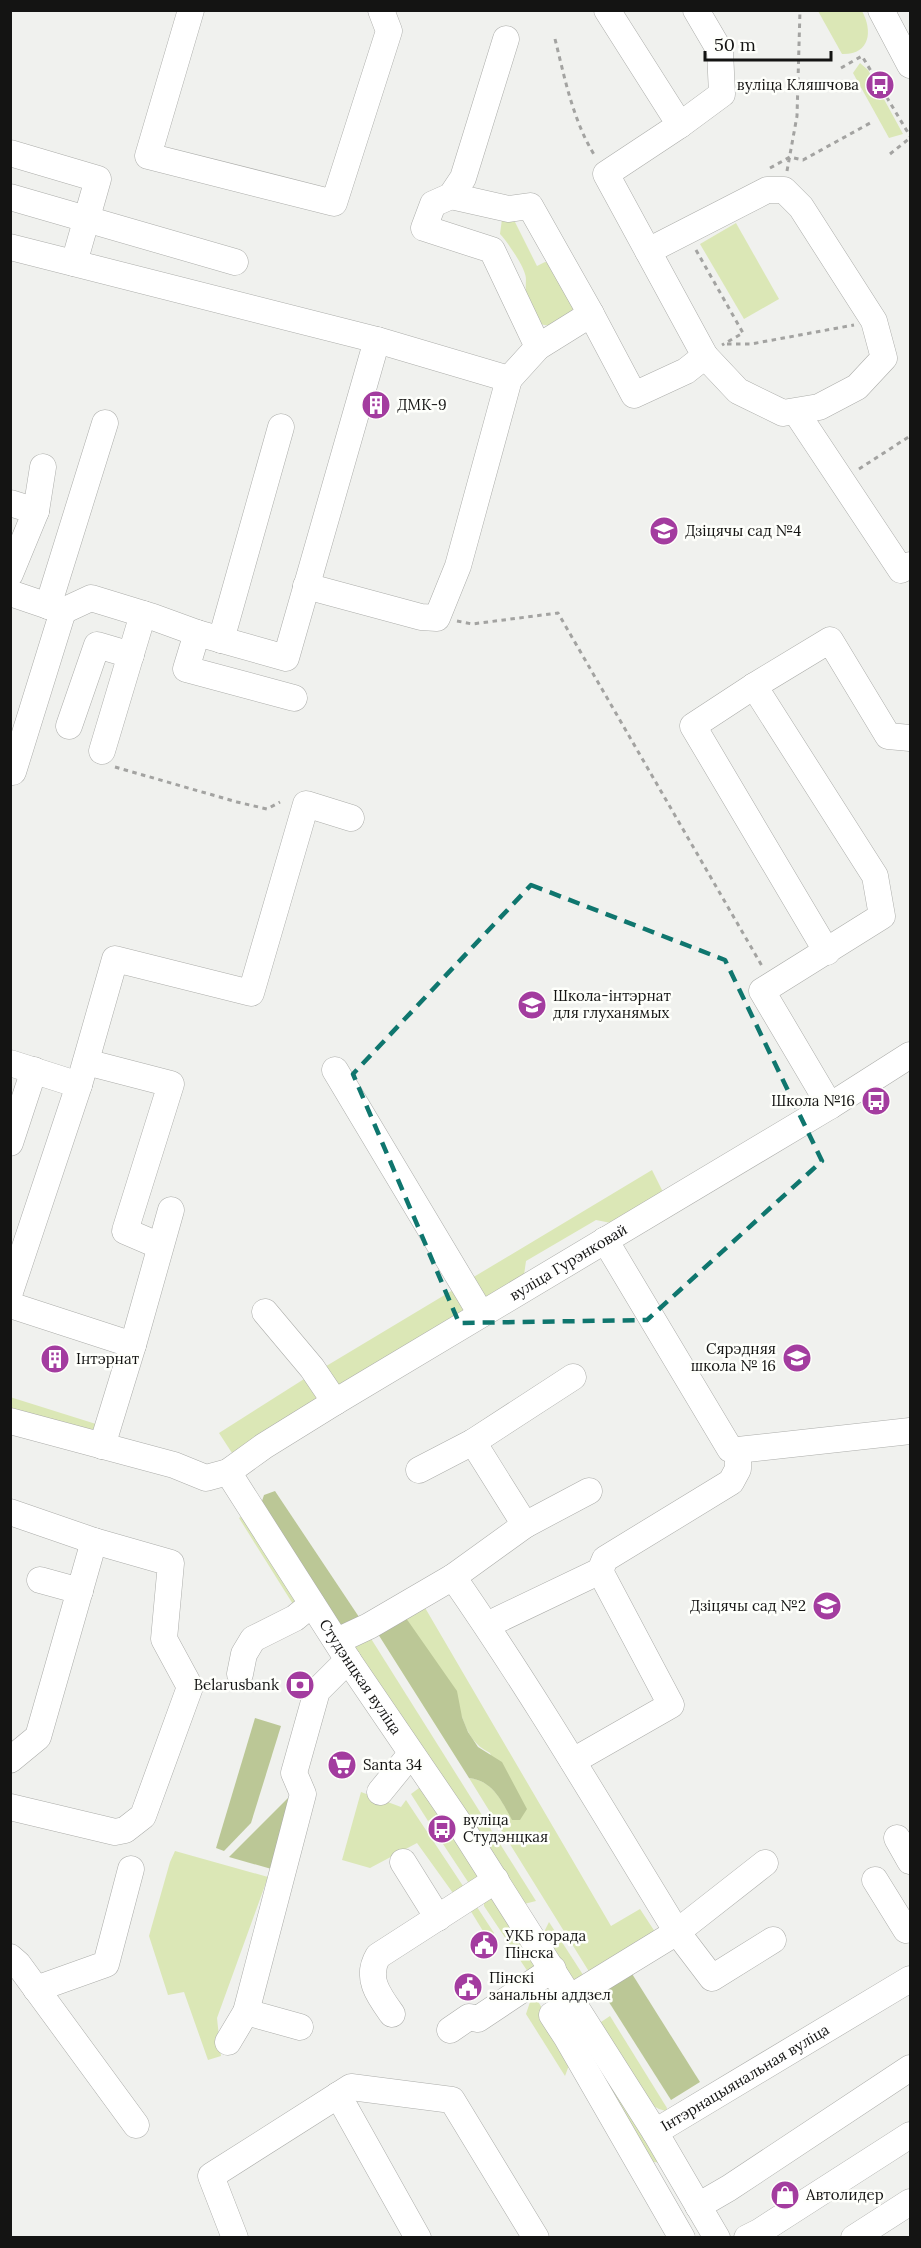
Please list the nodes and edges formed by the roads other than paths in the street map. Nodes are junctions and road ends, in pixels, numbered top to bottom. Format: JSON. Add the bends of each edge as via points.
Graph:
{"nodes":[{"id":1,"x":191,"y":10,"type":"edge"},
{"id":2,"x":381,"y":10,"type":"edge"},
{"id":3,"x":607,"y":10,"type":"edge"},
{"id":4,"x":696,"y":10,"type":"edge"},
{"id":5,"x":881,"y":10,"type":"edge"},
{"id":6,"x":506,"y":39,"type":"dead end"},
{"id":7,"x":910,"y":65,"type":"edge"},
{"id":8,"x":680,"y":125,"type":"junction"},
{"id":9,"x":10,"y":153,"type":"edge"},
{"id":10,"x":451,"y":196,"type":"junction"},
{"id":11,"x":10,"y":197,"type":"edge"},
{"id":12,"x":86,"y":219,"type":"junction"},
{"id":13,"x":10,"y":247,"type":"edge"},
{"id":14,"x":648,"y":251,"type":"junction"},
{"id":15,"x":235,"y":262,"type":"dead end"},
{"id":16,"x":74,"y":263,"type":"junction"},
{"id":17,"x":591,"y":314,"type":"junction"},
{"id":18,"x":377,"y":340,"type":"junction"},
{"id":19,"x":538,"y":348,"type":"junction"},
{"id":20,"x":715,"y":350,"type":"junction"},
{"id":21,"x":509,"y":379,"type":"junction"},
{"id":22,"x":796,"y":412,"type":"junction"},
{"id":23,"x":105,"y":423,"type":"dead end"},
{"id":24,"x":281,"y":427,"type":"dead end"},
{"id":25,"x":43,"y":467,"type":"dead end"},
{"id":26,"x":10,"y":503,"type":"edge"},
{"id":27,"x":36,"y":511,"type":"junction"},
{"id":28,"x":910,"y":565,"type":"edge"},
{"id":29,"x":10,"y":574,"type":"edge"},
{"id":30,"x":306,"y":586,"type":"junction"},
{"id":31,"x":10,"y":593,"type":"edge"},
{"id":32,"x":56,"y":608,"type":"junction"},
{"id":33,"x":143,"y":614,"type":"junction"},
{"id":34,"x":197,"y":633,"type":"junction"},
{"id":35,"x":221,"y":640,"type":"junction"},
{"id":36,"x":131,"y":655,"type":"junction"},
{"id":37,"x":754,"y":686,"type":"junction"},
{"id":38,"x":294,"y":698,"type":"dead end"},
{"id":39,"x":69,"y":726,"type":"dead end"},
{"id":40,"x":910,"y":738,"type":"edge"},
{"id":41,"x":105,"y":758,"type":"road end"},
{"id":42,"x":10,"y":772,"type":"edge"},
{"id":43,"x":351,"y":818,"type":"dead end"},
{"id":44,"x":827,"y":952,"type":"junction"},
{"id":45,"x":910,"y":1055,"type":"edge"},
{"id":46,"x":22,"y":1066,"type":"edge"},
{"id":47,"x":335,"y":1070,"type":"dead end"},
{"id":48,"x":82,"y":1073,"type":"junction"},
{"id":49,"x":830,"y":1106,"type":"junction"},
{"id":50,"x":10,"y":1143,"type":"edge"},
{"id":51,"x":171,"y":1210,"type":"dead end"},
{"id":52,"x":605,"y":1240,"type":"junction"},
{"id":53,"x":160,"y":1246,"type":"junction"},
{"id":54,"x":17,"y":1252,"type":"edge"},
{"id":55,"x":10,"y":1292,"type":"edge"},
{"id":56,"x":10,"y":1305,"type":"edge"},
{"id":57,"x":266,"y":1312,"type":"dead end"},
{"id":58,"x":481,"y":1314,"type":"junction"},
{"id":59,"x":133,"y":1345,"type":"junction"},
{"id":60,"x":573,"y":1377,"type":"dead end"},
{"id":61,"x":335,"y":1402,"type":"junction"},
{"id":62,"x":10,"y":1421,"type":"edge"},
{"id":63,"x":910,"y":1431,"type":"edge"},
{"id":64,"x":473,"y":1442,"type":"junction"},
{"id":65,"x":102,"y":1446,"type":"junction"},
{"id":66,"x":738,"y":1450,"type":"junction"},
{"id":67,"x":419,"y":1470,"type":"dead end"},
{"id":68,"x":228,"y":1473,"type":"junction"},
{"id":69,"x":589,"y":1491,"type":"dead end"},
{"id":70,"x":10,"y":1512,"type":"edge"},
{"id":71,"x":525,"y":1525,"type":"junction"},
{"id":72,"x":94,"y":1541,"type":"junction"},
{"id":73,"x":600,"y":1571,"type":"junction"},
{"id":74,"x":453,"y":1577,"type":"junction"},
{"id":75,"x":40,"y":1580,"type":"dead end"},
{"id":76,"x":80,"y":1591,"type":"junction"},
{"id":77,"x":312,"y":1604,"type":"junction"},
{"id":78,"x":487,"y":1625,"type":"junction"},
{"id":79,"x":342,"y":1650,"type":"junction"},
{"id":80,"x":240,"y":1674,"type":"dead end"},
{"id":81,"x":411,"y":1754,"type":"junction"},
{"id":82,"x":10,"y":1760,"type":"edge"},
{"id":83,"x":573,"y":1761,"type":"junction"},
{"id":84,"x":380,"y":1792,"type":"dead end"},
{"id":85,"x":10,"y":1807,"type":"edge"},
{"id":86,"x":897,"y":1838,"type":"dead end"},
{"id":87,"x":910,"y":1861,"type":"edge"},
{"id":88,"x":403,"y":1862,"type":"dead end"},
{"id":89,"x":765,"y":1863,"type":"dead end"},
{"id":90,"x":131,"y":1869,"type":"dead end"},
{"id":91,"x":495,"y":1880,"type":"junction"},
{"id":92,"x":876,"y":1880,"type":"dead end"},
{"id":93,"x":438,"y":1918,"type":"junction"},
{"id":94,"x":910,"y":1928,"type":"edge"},
{"id":95,"x":676,"y":1932,"type":"junction"},
{"id":96,"x":772,"y":1940,"type":"dead end"},
{"id":97,"x":10,"y":1957,"type":"edge"},
{"id":98,"x":553,"y":1969,"type":"junction"},
{"id":99,"x":910,"y":1979,"type":"edge"},
{"id":100,"x":36,"y":1989,"type":"junction"},
{"id":101,"x":573,"y":2000,"type":"junction"},
{"id":102,"x":246,"y":2012,"type":"junction"},
{"id":103,"x":392,"y":2014,"type":"dead end"},
{"id":104,"x":300,"y":2027,"type":"dead end"},
{"id":105,"x":450,"y":2030,"type":"dead end"},
{"id":106,"x":228,"y":2042,"type":"dead end"},
{"id":107,"x":910,"y":2068,"type":"edge"},
{"id":108,"x":338,"y":2095,"type":"junction"},
{"id":109,"x":135,"y":2125,"type":"dead end"},
{"id":110,"x":655,"y":2132,"type":"junction"},
{"id":111,"x":910,"y":2135,"type":"edge"},
{"id":112,"x":910,"y":2202,"type":"edge"},
{"id":113,"x":698,"y":2206,"type":"junction"},
{"id":114,"x":235,"y":2238,"type":"edge"},
{"id":115,"x":418,"y":2238,"type":"edge"},
{"id":116,"x":536,"y":2238,"type":"edge"},
{"id":117,"x":682,"y":2238,"type":"edge"},
{"id":118,"x":717,"y":2238,"type":"edge"},
{"id":119,"x":747,"y":2238,"type":"edge"},
{"id":120,"x":855,"y":2238,"type":"edge"}],
"edges":[{"from":1,"to":2,"type":"street","via":[[148,156],[334,203],[389,31]]},
{"from":3,"to":8,"type":"street"},
{"from":4,"to":8,"type":"street","via":[[720,51],[722,94]]},
{"from":5,"to":7,"type":"street"},
{"from":6,"to":10,"type":"street","via":[[463,178]]},
{"from":8,"to":14,"type":"street","via":[[606,174]]},
{"from":9,"to":12,"type":"street","via":[[98,179]]},
{"from":10,"to":17,"type":"street","via":[[509,209],[530,206]]},
{"from":10,"to":19,"type":"street","via":[[433,204],[424,228],[492,250]]},
{"from":11,"to":12,"type":"street"},
{"from":12,"to":15,"type":"street"},
{"from":12,"to":16,"type":"street"},
{"from":13,"to":16,"type":"street"},
{"from":14,"to":20,"type":"street"},
{"from":14,"to":22,"type":"street","via":[[767,189],[784,190],[801,207],[874,321],[884,358],[857,387],[819,407]]},
{"from":16,"to":18,"type":"street"},
{"from":17,"to":19,"type":"street"},
{"from":17,"to":20,"type":"street","via":[[634,395],[686,371]]},
{"from":18,"to":21,"type":"street"},
{"from":18,"to":30,"type":"street"},
{"from":19,"to":21,"type":"street"},
{"from":20,"to":22,"type":"street","via":[[738,391],[783,413]]},
{"from":21,"to":30,"type":"street","via":[[458,566],[437,618]]},
{"from":22,"to":28,"type":"street","via":[[901,570]]},
{"from":23,"to":32,"type":"street"},
{"from":24,"to":35,"type":"street"},
{"from":25,"to":27,"type":"street"},
{"from":26,"to":27,"type":"street"},
{"from":27,"to":29,"type":"street"},
{"from":30,"to":35,"type":"street","via":[[286,658]]},
{"from":31,"to":32,"type":"street"},
{"from":32,"to":33,"type":"street","via":[[91,598]]},
{"from":32,"to":42,"type":"street"},
{"from":33,"to":34,"type":"street"},
{"from":33,"to":36,"type":"street"},
{"from":34,"to":35,"type":"street"},
{"from":34,"to":38,"type":"street","via":[[186,669]]},
{"from":36,"to":39,"type":"street","via":[[97,645]]},
{"from":36,"to":41,"type":"street"},
{"from":37,"to":40,"type":"street","via":[[830,640],[888,736]]},
{"from":37,"to":44,"type":"street","via":[[875,876],[882,916]]},
{"from":37,"to":44,"type":"street","via":[[693,726]]},
{"from":43,"to":48,"type":"street","via":[[306,804],[251,993],[115,959]]},
{"from":44,"to":49,"type":"street","via":[[762,991]]},
{"from":45,"to":49,"type":"street","name":"вуліца Гурэнковай"},
{"from":46,"to":48,"type":"street"},
{"from":46,"to":50,"type":"street"},
{"from":47,"to":58,"type":"street"},
{"from":48,"to":53,"type":"street","via":[[171,1084],[124,1232]]},
{"from":48,"to":54,"type":"street"},
{"from":49,"to":52,"type":"street","name":"вуліца Гурэнковай"},
{"from":51,"to":53,"type":"street"},
{"from":52,"to":58,"type":"street","name":"вуліца Гурэнковай"},
{"from":52,"to":66,"type":"street","via":[[730,1449]]},
{"from":53,"to":59,"type":"street"},
{"from":54,"to":55,"type":"street"},
{"from":56,"to":59,"type":"street"},
{"from":57,"to":61,"type":"street"},
{"from":58,"to":61,"type":"street","name":"вуліца Гурэнковай"},
{"from":59,"to":65,"type":"street"},
{"from":60,"to":64,"type":"street"},
{"from":61,"to":68,"type":"street","name":"вуліца Гурэнковай"},
{"from":62,"to":65,"type":"street"},
{"from":63,"to":66,"type":"street"},
{"from":64,"to":67,"type":"street"},
{"from":64,"to":71,"type":"street"},
{"from":65,"to":68,"type":"street","via":[[206,1478]]},
{"from":66,"to":73,"type":"street","via":[[738,1468],[731,1482],[605,1559]]},
{"from":68,"to":77,"type":"street","name":"Студэнцкая вуліца"},
{"from":69,"to":71,"type":"street"},
{"from":70,"to":72,"type":"street"},
{"from":71,"to":74,"type":"street"},
{"from":72,"to":76,"type":"street"},
{"from":72,"to":85,"type":"street","via":[[171,1563],[164,1639],[190,1687],[143,1816],[125,1830],[115,1832]]},
{"from":73,"to":78,"type":"street"},
{"from":73,"to":83,"type":"street","via":[[671,1705]]},
{"from":74,"to":78,"type":"street"},
{"from":74,"to":79,"type":"street","via":[[369,1626]]},
{"from":75,"to":76,"type":"street"},
{"from":76,"to":82,"type":"street","via":[[38,1737]]},
{"from":77,"to":79,"type":"street","name":"Студэнцкая вуліца"},
{"from":77,"to":80,"type":"street","via":[[253,1639],[244,1654]]},
{"from":78,"to":83,"type":"street"},
{"from":79,"to":81,"type":"street","name":"Студэнцкая вуліца"},
{"from":79,"to":102,"type":"street","via":[[317,1691],[294,1773],[303,1794]]},
{"from":81,"to":84,"type":"street"},
{"from":81,"to":91,"type":"street","name":"Студэнцкая вуліца"},
{"from":83,"to":95,"type":"street"},
{"from":86,"to":87,"type":"street"},
{"from":88,"to":93,"type":"street"},
{"from":89,"to":95,"type":"street"},
{"from":90,"to":100,"type":"street","via":[[106,1964]]},
{"from":91,"to":93,"type":"street"},
{"from":91,"to":98,"type":"street","name":"Студэнцкая вуліца"},
{"from":92,"to":94,"type":"street","via":[[906,1930]]},
{"from":93,"to":103,"type":"street","via":[[378,1956],[372,1966],[376,1988]]},
{"from":95,"to":96,"type":"street","via":[[712,1978]]},
{"from":95,"to":101,"type":"street"},
{"from":97,"to":100,"type":"street"},
{"from":98,"to":101,"type":"street","name":"Студэнцкая вуліца"},
{"from":98,"to":105,"type":"street","via":[[478,2019],[469,2018]]},
{"from":99,"to":110,"type":"street","name":"Інтэрнацыянальная вуліца"},
{"from":100,"to":109,"type":"street"},
{"from":101,"to":110,"type":"street","name":"Студэнцкая вуліца"},
{"from":101,"to":117,"type":"street","via":[[552,2015]]},
{"from":102,"to":104,"type":"street"},
{"from":102,"to":106,"type":"street"},
{"from":107,"to":113,"type":"street"},
{"from":108,"to":114,"type":"street","via":[[211,2176]]},
{"from":108,"to":115,"type":"street"},
{"from":108,"to":116,"type":"street","via":[[351,2087],[452,2100]]},
{"from":110,"to":113,"type":"street","name":"Інтэрнацыянальная вуліца"},
{"from":111,"to":119,"type":"street"},
{"from":112,"to":120,"type":"street"},
{"from":113,"to":118,"type":"street","name":"Інтэрнацыянальная вуліца"}]}
